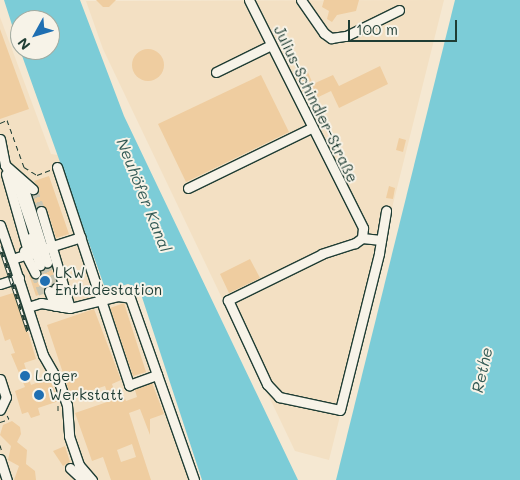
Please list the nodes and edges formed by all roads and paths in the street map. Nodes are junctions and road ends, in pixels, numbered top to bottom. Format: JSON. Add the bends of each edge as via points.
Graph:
{"nodes":[{"id":1,"x":249,"y":0,"type":"edge"},
{"id":2,"x":301,"y":0,"type":"edge"},
{"id":3,"x":399,"y":10,"type":"dead end"},
{"id":4,"x":271,"y":45,"type":"junction"},
{"id":5,"x":216,"y":72,"type":"dead end"},
{"id":6,"x":0,"y":123,"type":"edge"},
{"id":7,"x":311,"y":128,"type":"junction"},
{"id":8,"x":0,"y":139,"type":"edge"},
{"id":9,"x":2,"y":164,"type":"edge"},
{"id":10,"x":57,"y":168,"type":"joint"},
{"id":11,"x":188,"y":188,"type":"dead end"},
{"id":12,"x":20,"y":191,"type":"junction"},
{"id":13,"x":41,"y":211,"type":"tunnel mouth"},
{"id":14,"x":386,"y":211,"type":"dead end"},
{"id":15,"x":0,"y":225,"type":"edge"},
{"id":16,"x":81,"y":237,"type":"junction"},
{"id":17,"x":362,"y":238,"type":"junction"},
{"id":18,"x":381,"y":240,"type":"junction"},
{"id":19,"x":39,"y":251,"type":"junction"},
{"id":20,"x":12,"y":259,"type":"junction"},
{"id":21,"x":19,"y":278,"type":"junction"},
{"id":22,"x":0,"y":284,"type":"edge"},
{"id":23,"x":102,"y":302,"type":"junction"},
{"id":24,"x":58,"y":306,"type":"junction"},
{"id":25,"x":28,"y":307,"type":"junction"},
{"id":26,"x":157,"y":374,"type":"junction"},
{"id":27,"x":0,"y":379,"type":"edge"},
{"id":28,"x":0,"y":410,"type":"edge"},
{"id":29,"x":0,"y":459,"type":"edge"},
{"id":30,"x":70,"y":468,"type":"dead end"},
{"id":31,"x":7,"y":480,"type":"edge"},
{"id":32,"x":83,"y":480,"type":"edge"},
{"id":33,"x":92,"y":480,"type":"edge"},
{"id":34,"x":194,"y":480,"type":"edge"}],
"edges":[{"from":1,"to":4,"type":"street","name":"Julius-Schindler-Straße"},
{"from":2,"to":3,"type":"street","via":[[331,38],[346,36]]},
{"from":4,"to":5,"type":"street"},
{"from":4,"to":7,"type":"street","name":"Julius-Schindler-Straße"},
{"from":6,"to":10,"type":"path","via":[[7,120],[24,167],[37,175]]},
{"from":7,"to":11,"type":"street"},
{"from":7,"to":17,"type":"street","name":"Julius-Schindler-Straße","via":[[359,219]]},
{"from":8,"to":9,"type":"street"},
{"from":9,"to":12,"type":"street"},
{"from":9,"to":12,"type":"street"},
{"from":9,"to":12,"type":"street"},
{"from":10,"to":16,"type":"street"},
{"from":12,"to":19,"type":"street"},
{"from":12,"to":19,"type":"street","via":[[24,251]]},
{"from":13,"to":19,"type":"street"},
{"from":14,"to":18,"type":"street"},
{"from":15,"to":20,"type":"street"},
{"from":16,"to":19,"type":"street"},
{"from":16,"to":23,"type":"street"},
{"from":17,"to":18,"type":"street"},
{"from":17,"to":18,"type":"street","via":[[228,300],[267,384],[279,397],[340,410]]},
{"from":19,"to":19,"type":"street","via":[[41,266]]},
{"from":19,"to":20,"type":"street"},
{"from":19,"to":24,"type":"street"},
{"from":20,"to":21,"type":"street"},
{"from":21,"to":22,"type":"street"},
{"from":21,"to":25,"type":"street"},
{"from":23,"to":24,"type":"street"},
{"from":23,"to":26,"type":"street","via":[[126,296],[134,303]]},
{"from":23,"to":26,"type":"street","via":[[129,385]]},
{"from":24,"to":24,"type":"street","via":[[49,291]]},
{"from":24,"to":25,"type":"street"},
{"from":25,"to":33,"type":"street","via":[[43,356],[60,385],[67,405],[69,436],[79,465]]},
{"from":26,"to":34,"type":"street"},
{"from":27,"to":28,"type":"street","via":[[6,397]]},
{"from":29,"to":31,"type":"street"},
{"from":30,"to":32,"type":"street"}]}
